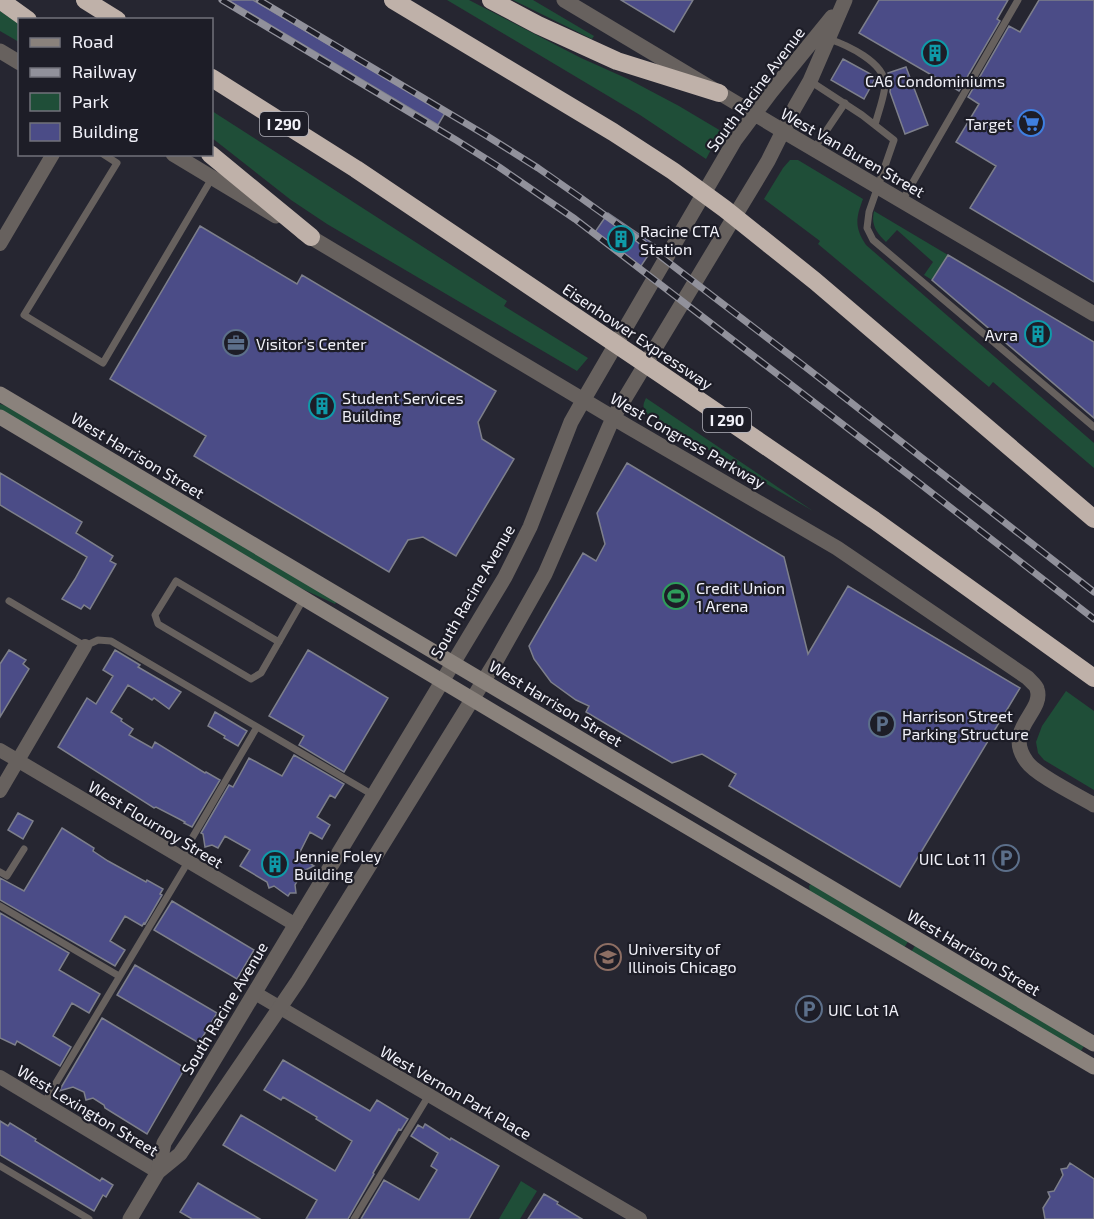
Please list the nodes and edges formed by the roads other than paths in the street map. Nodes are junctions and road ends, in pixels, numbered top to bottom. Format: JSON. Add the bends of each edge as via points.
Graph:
{"nodes":[{"id":1,"x":0,"y":0,"type":"edge"},
{"id":2,"x":85,"y":0,"type":"edge"},
{"id":3,"x":393,"y":0,"type":"edge"},
{"id":4,"x":491,"y":0,"type":"edge"},
{"id":5,"x":564,"y":0,"type":"edge"},
{"id":6,"x":1018,"y":0,"type":"edge"},
{"id":7,"x":844,"y":2,"type":"edge"},
{"id":8,"x":25,"y":18,"type":"edge"},
{"id":9,"x":114,"y":18,"type":"edge"},
{"id":10,"x":828,"y":38,"type":"junction"},
{"id":11,"x":0,"y":51,"type":"edge"},
{"id":12,"x":18,"y":62,"type":"edge"},
{"id":13,"x":213,"y":79,"type":"edge"},
{"id":14,"x":810,"y":81,"type":"junction"},
{"id":15,"x":719,"y":93,"type":"junction"},
{"id":16,"x":845,"y":103,"type":"junction"},
{"id":17,"x":754,"y":114,"type":"junction"},
{"id":18,"x":875,"y":125,"type":"junction"},
{"id":19,"x":783,"y":131,"type":"junction"},
{"id":20,"x":814,"y":149,"type":"junction"},
{"id":21,"x":52,"y":156,"type":"edge"},
{"id":22,"x":106,"y":156,"type":"edge"},
{"id":23,"x":177,"y":156,"type":"edge"},
{"id":24,"x":212,"y":156,"type":"edge"},
{"id":25,"x":212,"y":178,"type":"junction"},
{"id":26,"x":878,"y":187,"type":"junction"},
{"id":27,"x":902,"y":201,"type":"junction"},
{"id":28,"x":312,"y":237,"type":"junction"},
{"id":29,"x":0,"y":244,"type":"edge"},
{"id":30,"x":1094,"y":314,"type":"edge"},
{"id":31,"x":0,"y":394,"type":"edge"},
{"id":32,"x":584,"y":399,"type":"junction"},
{"id":33,"x":0,"y":417,"type":"edge"},
{"id":34,"x":613,"y":418,"type":"junction"},
{"id":35,"x":1094,"y":427,"type":"edge"},
{"id":36,"x":1094,"y":519,"type":"edge"},
{"id":37,"x":304,"y":598,"type":"junction"},
{"id":38,"x":9,"y":601,"type":"dead end"},
{"id":39,"x":279,"y":642,"type":"junction"},
{"id":40,"x":85,"y":646,"type":"junction"},
{"id":41,"x":453,"y":663,"type":"junction"},
{"id":42,"x":1094,"y":678,"type":"edge"},
{"id":43,"x":442,"y":681,"type":"junction"},
{"id":44,"x":484,"y":681,"type":"junction"},
{"id":45,"x":473,"y":699,"type":"junction"},
{"id":46,"x":257,"y":727,"type":"junction"},
{"id":47,"x":0,"y":750,"type":"edge"},
{"id":48,"x":17,"y":760,"type":"junction"},
{"id":49,"x":0,"y":791,"type":"edge"},
{"id":50,"x":373,"y":795,"type":"junction"},
{"id":51,"x":1094,"y":805,"type":"edge"},
{"id":52,"x":24,"y":849,"type":"dead end"},
{"id":53,"x":184,"y":860,"type":"junction"},
{"id":54,"x":0,"y":872,"type":"edge"},
{"id":55,"x":0,"y":906,"type":"edge"},
{"id":56,"x":296,"y":925,"type":"junction"},
{"id":57,"x":119,"y":976,"type":"junction"},
{"id":58,"x":255,"y":993,"type":"junction"},
{"id":59,"x":280,"y":1008,"type":"junction"},
{"id":60,"x":1094,"y":1044,"type":"edge"},
{"id":61,"x":1094,"y":1067,"type":"edge"},
{"id":62,"x":0,"y":1077,"type":"edge"},
{"id":63,"x":429,"y":1095,"type":"junction"},
{"id":64,"x":44,"y":1103,"type":"junction"},
{"id":65,"x":0,"y":1166,"type":"edge"},
{"id":66,"x":158,"y":1172,"type":"junction"},
{"id":67,"x":89,"y":1219,"type":"edge"},
{"id":68,"x":130,"y":1219,"type":"edge"},
{"id":69,"x":354,"y":1219,"type":"edge"},
{"id":70,"x":640,"y":1219,"type":"edge"}],
"edges":[{"from":1,"to":8,"type":"highway"},
{"from":2,"to":9,"type":"highway"},
{"from":3,"to":36,"type":"highway","via":[[613,132],[725,209]]},
{"from":4,"to":15,"type":"highway","via":[[617,61]]},
{"from":5,"to":15,"type":"street","name":"West Van Buren Street"},
{"from":6,"to":27,"type":"lane"},
{"from":7,"to":10,"type":"street","name":"South Racine Avenue"},
{"from":7,"to":17,"type":"street","name":"South Racine Avenue"},
{"from":10,"to":14,"type":"street","name":"South Racine Avenue"},
{"from":10,"to":18,"type":"lane","via":[[877,65],[885,82]]},
{"from":11,"to":12,"type":"street"},
{"from":13,"to":42,"type":"highway","name":"Eisenhower Expressway","number":"I 290","via":[[356,169],[662,375],[874,520]]},
{"from":14,"to":16,"type":"lane"},
{"from":14,"to":19,"type":"street","name":"South Racine Avenue"},
{"from":15,"to":17,"type":"street","name":"West Van Buren Street"},
{"from":16,"to":18,"type":"lane"},
{"from":16,"to":20,"type":"lane"},
{"from":17,"to":19,"type":"street","name":"West Van Buren Street"},
{"from":17,"to":32,"type":"street","name":"South Racine Avenue"},
{"from":18,"to":26,"type":"lane","via":[[894,140]]},
{"from":19,"to":20,"type":"street","name":"West Van Buren Street"},
{"from":19,"to":34,"type":"street","name":"South Racine Avenue"},
{"from":20,"to":26,"type":"street","name":"West Van Buren Street"},
{"from":21,"to":29,"type":"street"},
{"from":22,"to":25,"type":"lane","via":[[117,163],[24,315],[103,363]]},
{"from":23,"to":25,"type":"street","name":"West Congress Parkway"},
{"from":24,"to":28,"type":"highway"},
{"from":25,"to":28,"type":"street","name":"West Congress Parkway"},
{"from":26,"to":27,"type":"street","name":"West Van Buren Street"},
{"from":26,"to":35,"type":"lane","via":[[867,228],[873,240]]},
{"from":27,"to":30,"type":"street","name":"West Van Buren Street"},
{"from":28,"to":32,"type":"street","name":"West Congress Parkway"},
{"from":31,"to":41,"type":"main road","name":"West Harrison Street"},
{"from":32,"to":34,"type":"street","name":"West Congress Parkway"},
{"from":32,"to":41,"type":"street","name":"South Racine Avenue","via":[[515,559]]},
{"from":33,"to":37,"type":"main road"},
{"from":34,"to":44,"type":"street","name":"South Racine Avenue","via":[[545,574]]},
{"from":34,"to":51,"type":"street","name":"West Congress Parkway","via":[[837,548],[1028,678],[1037,688],[1037,700],[1020,730],[1019,744],[1026,762]]},
{"from":37,"to":39,"type":"lane"},
{"from":37,"to":43,"type":"main road"},
{"from":38,"to":40,"type":"lane"},
{"from":39,"to":39,"type":"lane","via":[[176,581],[154,615],[158,624],[251,679],[261,673]]},
{"from":40,"to":46,"type":"lane","via":[[98,640],[111,641]]},
{"from":40,"to":48,"type":"street"},
{"from":41,"to":43,"type":"street","name":"South Racine Avenue"},
{"from":41,"to":44,"type":"main road","name":"West Harrison Street"},
{"from":43,"to":45,"type":"main road"},
{"from":43,"to":50,"type":"street","name":"South Racine Avenue"},
{"from":44,"to":45,"type":"street","name":"South Racine Avenue"},
{"from":44,"to":60,"type":"main road","name":"West Harrison Street"},
{"from":45,"to":59,"type":"street","name":"South Racine Avenue"},
{"from":45,"to":61,"type":"main road"},
{"from":46,"to":50,"type":"lane"},
{"from":46,"to":53,"type":"lane"},
{"from":47,"to":48,"type":"street","name":"West Flournoy Street"},
{"from":48,"to":49,"type":"street"},
{"from":48,"to":53,"type":"street","name":"West Flournoy Street"},
{"from":50,"to":56,"type":"street","name":"South Racine Avenue"},
{"from":52,"to":54,"type":"lane","via":[[7,876]]},
{"from":53,"to":56,"type":"street","name":"West Flournoy Street"},
{"from":53,"to":57,"type":"lane"},
{"from":55,"to":57,"type":"lane"},
{"from":56,"to":58,"type":"street","name":"South Racine Avenue"},
{"from":57,"to":64,"type":"lane"},
{"from":58,"to":59,"type":"street","name":"West Vernon Park Place"},
{"from":58,"to":66,"type":"street","name":"South Racine Avenue","via":[[164,1143]]},
{"from":59,"to":63,"type":"street","name":"West Vernon Park Place"},
{"from":59,"to":66,"type":"street","name":"South Racine Avenue","via":[[180,1154]]},
{"from":62,"to":64,"type":"street","name":"West Lexington Street"},
{"from":63,"to":69,"type":"lane"},
{"from":63,"to":70,"type":"street","name":"West Vernon Park Place"},
{"from":64,"to":66,"type":"street","name":"West Lexington Street"},
{"from":65,"to":67,"type":"lane"},
{"from":66,"to":68,"type":"street","name":"South Racine Avenue"}]}
